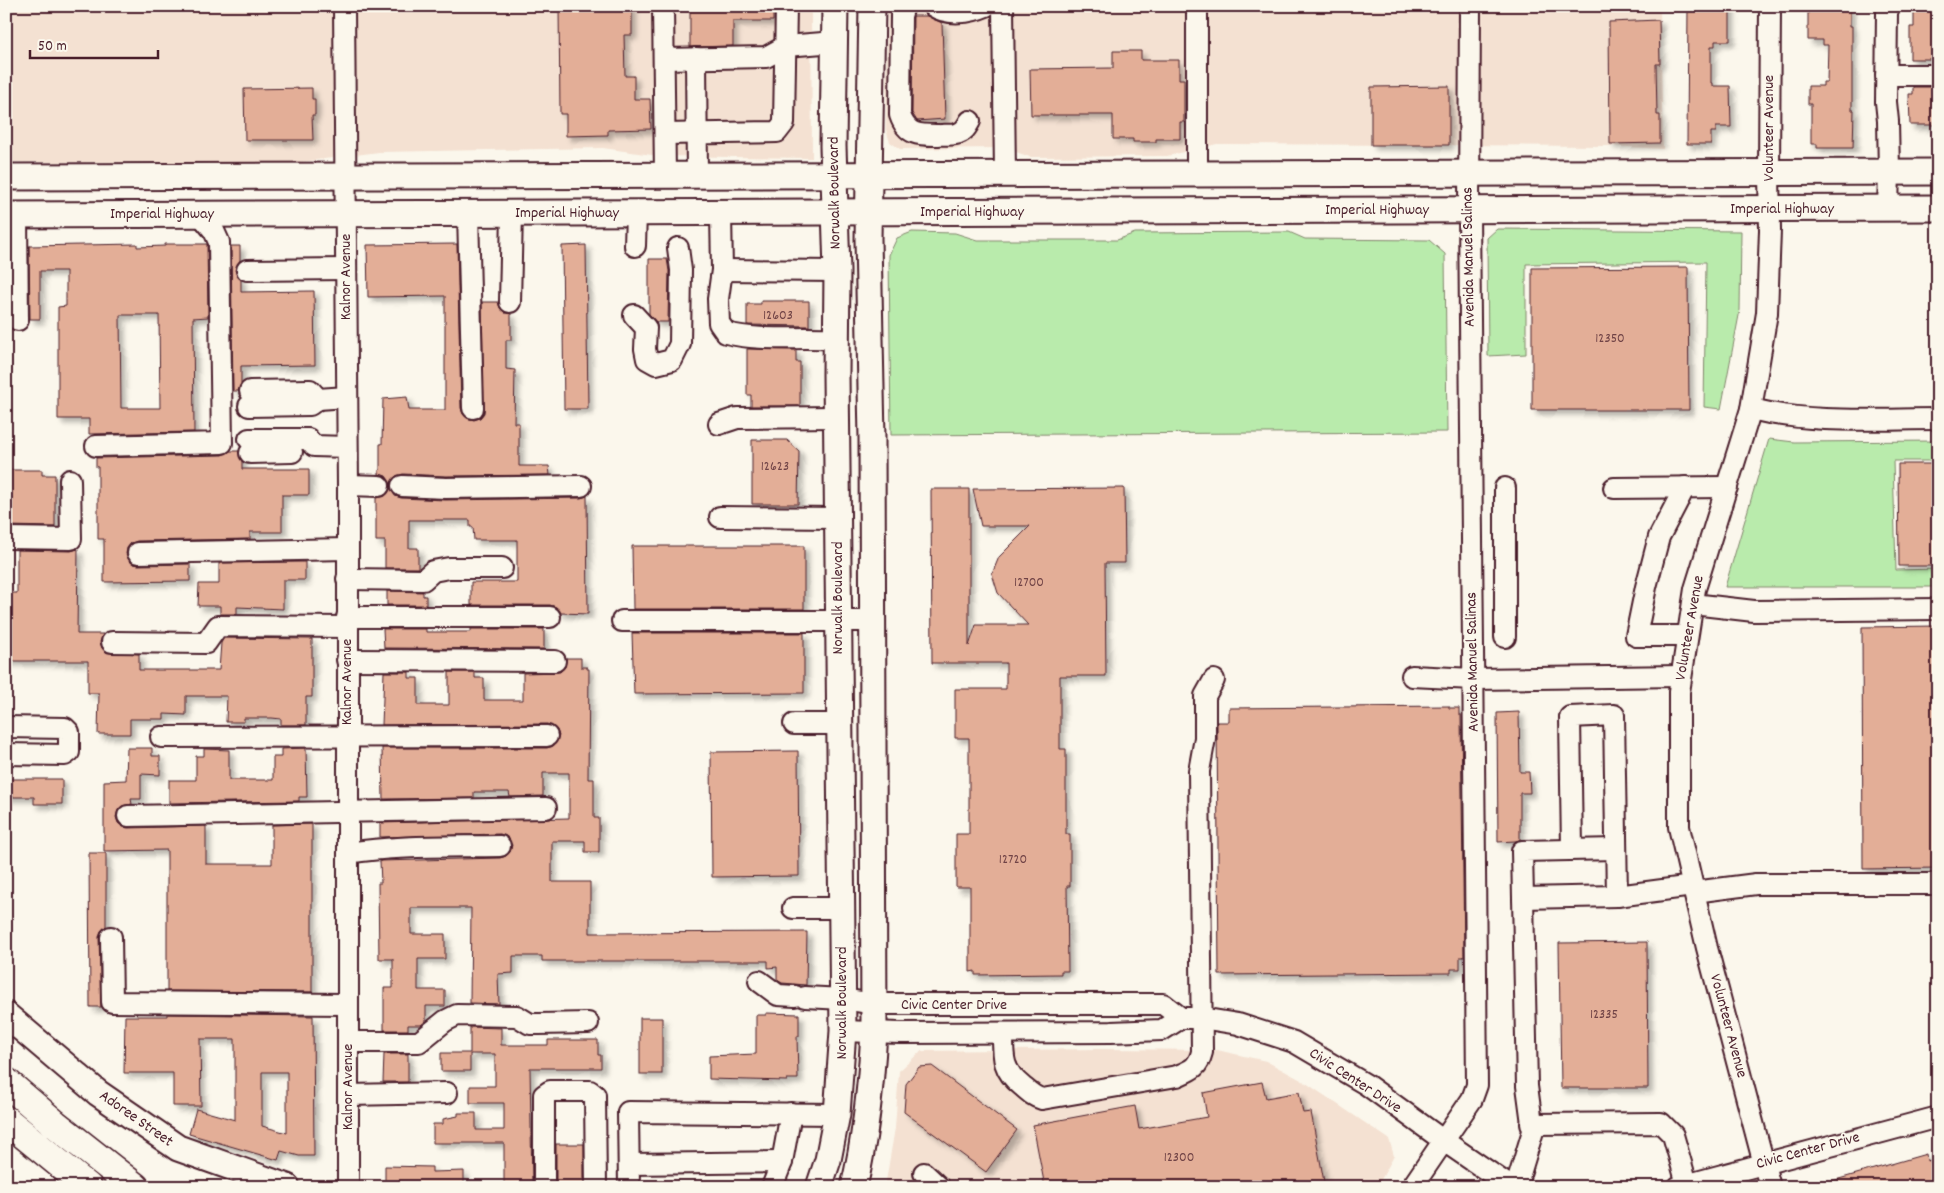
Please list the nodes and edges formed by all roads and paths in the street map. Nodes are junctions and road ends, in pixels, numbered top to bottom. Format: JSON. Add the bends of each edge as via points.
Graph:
{"nodes":[{"id":1,"x":344,"y":6,"type":"edge"},
{"id":2,"x":663,"y":6,"type":"edge"},
{"id":3,"x":786,"y":6,"type":"edge"},
{"id":4,"x":835,"y":6,"type":"edge"},
{"id":5,"x":872,"y":6,"type":"edge"},
{"id":6,"x":904,"y":6,"type":"edge"},
{"id":7,"x":933,"y":6,"type":"edge"},
{"id":8,"x":986,"y":6,"type":"edge"},
{"id":9,"x":1002,"y":6,"type":"edge"},
{"id":10,"x":1197,"y":6,"type":"edge"},
{"id":11,"x":1470,"y":6,"type":"edge"},
{"id":12,"x":1770,"y":6,"type":"edge"},
{"id":13,"x":1890,"y":6,"type":"edge"},
{"id":14,"x":835,"y":42,"type":"junction"},
{"id":15,"x":786,"y":46,"type":"junction"},
{"id":16,"x":696,"y":58,"type":"junction"},
{"id":17,"x":664,"y":59,"type":"junction"},
{"id":18,"x":1886,"y":75,"type":"junction"},
{"id":19,"x":1938,"y":75,"type":"edge"},
{"id":20,"x":970,"y":121,"type":"dead end"},
{"id":21,"x":664,"y":134,"type":"junction"},
{"id":22,"x":697,"y":134,"type":"junction"},
{"id":23,"x":1889,"y":172,"type":"junction"},
{"id":24,"x":1938,"y":172,"type":"edge"},
{"id":25,"x":1769,"y":173,"type":"junction"},
{"id":26,"x":1469,"y":174,"type":"junction"},
{"id":27,"x":1005,"y":175,"type":"junction"},
{"id":28,"x":1197,"y":175,"type":"junction"},
{"id":29,"x":346,"y":176,"type":"junction"},
{"id":30,"x":665,"y":176,"type":"junction"},
{"id":31,"x":698,"y":176,"type":"junction"},
{"id":32,"x":835,"y":176,"type":"junction"},
{"id":33,"x":869,"y":176,"type":"junction"},
{"id":34,"x":6,"y":177,"type":"edge"},
{"id":35,"x":1938,"y":198,"type":"edge"},
{"id":36,"x":1896,"y":208,"type":"junction"},
{"id":37,"x":1938,"y":208,"type":"edge"},
{"id":38,"x":1770,"y":209,"type":"junction"},
{"id":39,"x":1469,"y":210,"type":"junction"},
{"id":40,"x":836,"y":212,"type":"junction"},
{"id":41,"x":869,"y":212,"type":"junction"},
{"id":42,"x":468,"y":213,"type":"junction"},
{"id":43,"x":512,"y":213,"type":"junction"},
{"id":44,"x":636,"y":213,"type":"junction"},
{"id":45,"x":721,"y":213,"type":"junction"},
{"id":46,"x":200,"y":214,"type":"junction"},
{"id":47,"x":346,"y":214,"type":"junction"},
{"id":48,"x":12,"y":215,"type":"edge"},
{"id":49,"x":635,"y":246,"type":"dead end"},
{"id":50,"x":678,"y":248,"type":"dead end"},
{"id":51,"x":346,"y":269,"type":"junction"},
{"id":52,"x":247,"y":270,"type":"dead end"},
{"id":53,"x":722,"y":270,"type":"junction"},
{"id":54,"x":837,"y":271,"type":"junction"},
{"id":55,"x":510,"y":302,"type":"dead end"},
{"id":56,"x":634,"y":315,"type":"dead end"},
{"id":57,"x":18,"y":320,"type":"dead end"},
{"id":58,"x":836,"y":339,"type":"junction"},
{"id":59,"x":347,"y":397,"type":"junction"},
{"id":60,"x":249,"y":399,"type":"dead end"},
{"id":61,"x":473,"y":408,"type":"dead end"},
{"id":62,"x":1751,"y":409,"type":"junction"},
{"id":63,"x":1938,"y":419,"type":"edge"},
{"id":64,"x":96,"y":446,"type":"dead end"},
{"id":65,"x":250,"y":446,"type":"dead end"},
{"id":66,"x":347,"y":447,"type":"junction"},
{"id":67,"x":70,"y":480,"type":"dead end"},
{"id":68,"x":348,"y":485,"type":"junction"},
{"id":69,"x":379,"y":486,"type":"dead end"},
{"id":70,"x":402,"y":486,"type":"dead end"},
{"id":71,"x":581,"y":486,"type":"dead end"},
{"id":72,"x":1684,"y":487,"type":"junction"},
{"id":73,"x":1727,"y":487,"type":"junction"},
{"id":74,"x":1505,"y":488,"type":"dead end"},
{"id":75,"x":1614,"y":488,"type":"dead end"},
{"id":76,"x":720,"y":516,"type":"dead end"},
{"id":77,"x":837,"y":518,"type":"junction"},
{"id":78,"x":6,"y":538,"type":"edge"},
{"id":79,"x":347,"y":549,"type":"junction"},
{"id":80,"x":138,"y":553,"type":"dead end"},
{"id":81,"x":502,"y":568,"type":"dead end"},
{"id":82,"x":347,"y":579,"type":"junction"},
{"id":83,"x":1692,"y":604,"type":"junction"},
{"id":84,"x":1938,"y":609,"type":"edge"},
{"id":85,"x":550,"y":617,"type":"dead end"},
{"id":86,"x":838,"y":620,"type":"junction"},
{"id":87,"x":622,"y":621,"type":"dead end"},
{"id":88,"x":873,"y":621,"type":"junction"},
{"id":89,"x":347,"y":622,"type":"junction"},
{"id":90,"x":1687,"y":636,"type":"junction"},
{"id":91,"x":1505,"y":637,"type":"dead end"},
{"id":92,"x":112,"y":642,"type":"dead end"},
{"id":93,"x":347,"y":660,"type":"junction"},
{"id":94,"x":555,"y":660,"type":"dead end"},
{"id":95,"x":1412,"y":676,"type":"dead end"},
{"id":96,"x":1680,"y":676,"type":"junction"},
{"id":97,"x":1473,"y":678,"type":"junction"},
{"id":98,"x":1214,"y":680,"type":"dead end"},
{"id":99,"x":794,"y":724,"type":"dead end"},
{"id":100,"x":839,"y":724,"type":"junction"},
{"id":101,"x":6,"y":727,"type":"edge"},
{"id":102,"x":347,"y":736,"type":"junction"},
{"id":103,"x":547,"y":736,"type":"dead end"},
{"id":104,"x":161,"y":737,"type":"dead end"},
{"id":105,"x":6,"y":754,"type":"edge"},
{"id":106,"x":546,"y":808,"type":"dead end"},
{"id":107,"x":348,"y":812,"type":"junction"},
{"id":108,"x":128,"y":816,"type":"dead end"},
{"id":109,"x":500,"y":846,"type":"dead end"},
{"id":110,"x":1572,"y":849,"type":"junction"},
{"id":111,"x":1616,"y":849,"type":"junction"},
{"id":112,"x":348,"y":854,"type":"junction"},
{"id":113,"x":1938,"y":884,"type":"edge"},
{"id":114,"x":1693,"y":889,"type":"junction"},
{"id":115,"x":1617,"y":896,"type":"junction"},
{"id":116,"x":1523,"y":898,"type":"junction"},
{"id":117,"x":793,"y":908,"type":"dead end"},
{"id":118,"x":841,"y":908,"type":"junction"},
{"id":119,"x":112,"y":937,"type":"dead end"},
{"id":120,"x":760,"y":981,"type":"dead end"},
{"id":121,"x":843,"y":999,"type":"junction"},
{"id":122,"x":348,"y":1004,"type":"junction"},
{"id":123,"x":874,"y":1004,"type":"junction"},
{"id":124,"x":6,"y":1015,"type":"edge"},
{"id":125,"x":1181,"y":1018,"type":"junction"},
{"id":126,"x":1201,"y":1018,"type":"junction"},
{"id":127,"x":588,"y":1023,"type":"dead end"},
{"id":128,"x":843,"y":1031,"type":"junction"},
{"id":129,"x":874,"y":1032,"type":"junction"},
{"id":130,"x":1003,"y":1033,"type":"junction"},
{"id":131,"x":348,"y":1042,"type":"junction"},
{"id":132,"x":6,"y":1082,"type":"edge"},
{"id":133,"x":447,"y":1094,"type":"dead end"},
{"id":134,"x":348,"y":1095,"type":"junction"},
{"id":135,"x":791,"y":1114,"type":"junction"},
{"id":136,"x":837,"y":1114,"type":"junction"},
{"id":137,"x":1938,"y":1117,"type":"edge"},
{"id":138,"x":6,"y":1120,"type":"edge"},
{"id":139,"x":1531,"y":1124,"type":"junction"},
{"id":140,"x":1444,"y":1141,"type":"junction"},
{"id":141,"x":782,"y":1162,"type":"junction"},
{"id":142,"x":1763,"y":1162,"type":"junction"},
{"id":143,"x":629,"y":1164,"type":"junction"},
{"id":144,"x":924,"y":1174,"type":"dead end"},
{"id":145,"x":1683,"y":1186,"type":"edge"},
{"id":146,"x":88,"y":1187,"type":"edge"},
{"id":147,"x":135,"y":1187,"type":"edge"},
{"id":148,"x":287,"y":1187,"type":"edge"},
{"id":149,"x":348,"y":1187,"type":"edge"},
{"id":150,"x":544,"y":1187,"type":"edge"},
{"id":151,"x":596,"y":1187,"type":"edge"},
{"id":152,"x":628,"y":1187,"type":"edge"},
{"id":153,"x":772,"y":1187,"type":"edge"},
{"id":154,"x":819,"y":1187,"type":"edge"},
{"id":155,"x":854,"y":1187,"type":"edge"},
{"id":156,"x":939,"y":1187,"type":"edge"},
{"id":157,"x":1412,"y":1187,"type":"edge"},
{"id":158,"x":1511,"y":1187,"type":"edge"},
{"id":159,"x":1516,"y":1187,"type":"edge"},
{"id":160,"x":1770,"y":1187,"type":"edge"}],
"edges":[{"from":1,"to":29,"type":"street","name":"Kalnor Avenue"},
{"from":2,"to":17,"type":"street"},
{"from":3,"to":15,"type":"street"},
{"from":4,"to":14,"type":"main road","name":"Norwalk Boulevard"},
{"from":5,"to":33,"type":"main road","name":"Norwalk Boulevard"},
{"from":6,"to":20,"type":"street","via":[[901,16],[902,121],[919,135],[957,134],[965,130]]},
{"from":7,"to":8,"type":"street","via":[[939,10],[974,12]]},
{"from":9,"to":27,"type":"street"},
{"from":10,"to":28,"type":"street"},
{"from":11,"to":26,"type":"street","name":"Avenida Manuel Salinas"},
{"from":12,"to":25,"type":"street","name":"Volunteer Avenue"},
{"from":13,"to":18,"type":"street","via":[[1886,13]]},
{"from":14,"to":15,"type":"street"},
{"from":14,"to":32,"type":"main road","name":"Norwalk Boulevard"},
{"from":15,"to":16,"type":"street","via":[[766,56]]},
{"from":15,"to":22,"type":"street","via":[[784,123],[777,132]]},
{"from":16,"to":17,"type":"street"},
{"from":16,"to":22,"type":"street"},
{"from":17,"to":21,"type":"street"},
{"from":18,"to":19,"type":"street"},
{"from":18,"to":23,"type":"street"},
{"from":21,"to":22,"type":"street"},
{"from":21,"to":30,"type":"street"},
{"from":22,"to":31,"type":"street"},
{"from":23,"to":24,"type":"main road"},
{"from":23,"to":25,"type":"main road"},
{"from":23,"to":36,"type":"street"},
{"from":25,"to":26,"type":"main road"},
{"from":25,"to":38,"type":"street","name":"Volunteer Avenue"},
{"from":26,"to":28,"type":"main road"},
{"from":26,"to":39,"type":"street","name":"Avenida Manuel Salinas"},
{"from":27,"to":28,"type":"main road"},
{"from":27,"to":33,"type":"main road"},
{"from":29,"to":30,"type":"main road"},
{"from":29,"to":34,"type":"main road"},
{"from":29,"to":47,"type":"street","name":"Kalnor Avenue"},
{"from":30,"to":31,"type":"main road"},
{"from":31,"to":32,"type":"main road"},
{"from":32,"to":33,"type":"main road"},
{"from":32,"to":40,"type":"main road","name":"Norwalk Boulevard"},
{"from":33,"to":41,"type":"main road","name":"Norwalk Boulevard"},
{"from":35,"to":36,"type":"main road"},
{"from":36,"to":37,"type":"main road","name":"Imperial Highway"},
{"from":36,"to":38,"type":"main road","name":"Imperial Highway"},
{"from":38,"to":39,"type":"main road","name":"Imperial Highway"},
{"from":38,"to":62,"type":"street","name":"Volunteer Avenue","via":[[1767,313]]},
{"from":39,"to":41,"type":"main road","name":"Imperial Highway"},
{"from":39,"to":97,"type":"street","name":"Avenida Manuel Salinas"},
{"from":40,"to":41,"type":"main road","name":"Imperial Highway"},
{"from":40,"to":45,"type":"main road","name":"Imperial Highway"},
{"from":40,"to":54,"type":"main road","name":"Norwalk Boulevard"},
{"from":41,"to":88,"type":"main road","name":"Norwalk Boulevard"},
{"from":42,"to":43,"type":"main road","name":"Imperial Highway"},
{"from":42,"to":47,"type":"main road","name":"Imperial Highway"},
{"from":42,"to":61,"type":"street"},
{"from":43,"to":44,"type":"main road","name":"Imperial Highway"},
{"from":43,"to":55,"type":"street"},
{"from":44,"to":45,"type":"main road","name":"Imperial Highway"},
{"from":44,"to":49,"type":"street"},
{"from":45,"to":53,"type":"street"},
{"from":46,"to":47,"type":"main road","name":"Imperial Highway"},
{"from":46,"to":48,"type":"main road","name":"Imperial Highway"},
{"from":46,"to":64,"type":"street","via":[[219,242],[222,443]]},
{"from":47,"to":51,"type":"street","name":"Kalnor Avenue"},
{"from":48,"to":57,"type":"street"},
{"from":50,"to":56,"type":"street","via":[[680,344],[672,360],[656,364],[647,359],[646,328]]},
{"from":51,"to":52,"type":"street"},
{"from":51,"to":59,"type":"street","name":"Kalnor Avenue"},
{"from":53,"to":54,"type":"street"},
{"from":53,"to":58,"type":"street","via":[[719,323],[726,333],[741,337]]},
{"from":54,"to":58,"type":"main road","name":"Norwalk Boulevard"},
{"from":58,"to":77,"type":"main road","name":"Norwalk Boulevard"},
{"from":59,"to":60,"type":"street","via":[[318,399],[310,390]]},
{"from":59,"to":66,"type":"street","name":"Kalnor Avenue"},
{"from":62,"to":63,"type":"street","via":[[1776,415],[1830,419]]},
{"from":62,"to":73,"type":"street","name":"Volunteer Avenue"},
{"from":65,"to":66,"type":"street","via":[[308,439],[314,446]]},
{"from":66,"to":68,"type":"street","name":"Kalnor Avenue"},
{"from":67,"to":78,"type":"street","via":[[71,538]]},
{"from":68,"to":69,"type":"street"},
{"from":68,"to":79,"type":"street","name":"Kalnor Avenue"},
{"from":70,"to":71,"type":"street"},
{"from":72,"to":73,"type":"street"},
{"from":72,"to":75,"type":"street"},
{"from":72,"to":90,"type":"street","via":[[1659,537],[1636,636]]},
{"from":73,"to":83,"type":"street","name":"Volunteer Avenue"},
{"from":74,"to":91,"type":"street"},
{"from":76,"to":77,"type":"street"},
{"from":77,"to":86,"type":"main road","name":"Norwalk Boulevard"},
{"from":79,"to":80,"type":"street"},
{"from":79,"to":82,"type":"street","name":"Kalnor Avenue"},
{"from":81,"to":82,"type":"street","via":[[449,568],[433,571],[423,580]]},
{"from":82,"to":89,"type":"street","name":"Kalnor Avenue"},
{"from":83,"to":84,"type":"street","via":[[1754,611]]},
{"from":83,"to":90,"type":"street","name":"Volunteer Avenue"},
{"from":85,"to":89,"type":"street"},
{"from":86,"to":87,"type":"street"},
{"from":86,"to":88,"type":"street"},
{"from":86,"to":100,"type":"main road","name":"Norwalk Boulevard"},
{"from":88,"to":123,"type":"main road","name":"Norwalk Boulevard"},
{"from":89,"to":92,"type":"street","via":[[218,626],[206,643]]},
{"from":89,"to":93,"type":"street","name":"Kalnor Avenue"},
{"from":90,"to":96,"type":"street","name":"Volunteer Avenue"},
{"from":93,"to":94,"type":"street"},
{"from":93,"to":102,"type":"street","name":"Kalnor Avenue"},
{"from":95,"to":97,"type":"street"},
{"from":96,"to":97,"type":"street"},
{"from":96,"to":114,"type":"street","name":"Volunteer Avenue","via":[[1679,827]]},
{"from":97,"to":140,"type":"street","name":"Avenida Manuel Salinas","via":[[1477,1085],[1472,1099]]},
{"from":98,"to":126,"type":"street","via":[[1205,696],[1205,738],[1199,772]]},
{"from":99,"to":100,"type":"street"},
{"from":100,"to":118,"type":"main road","name":"Norwalk Boulevard"},
{"from":101,"to":105,"type":"street","via":[[68,729],[70,752],[65,756]]},
{"from":102,"to":103,"type":"street"},
{"from":102,"to":104,"type":"street"},
{"from":102,"to":107,"type":"street","name":"Kalnor Avenue"},
{"from":106,"to":107,"type":"street"},
{"from":107,"to":108,"type":"street"},
{"from":107,"to":112,"type":"street","name":"Kalnor Avenue"},
{"from":109,"to":112,"type":"street","via":[[408,847]]},
{"from":110,"to":111,"type":"street"},
{"from":110,"to":111,"type":"street","via":[[1570,717],[1614,715]]},
{"from":110,"to":116,"type":"street","via":[[1522,851]]},
{"from":111,"to":115,"type":"street"},
{"from":112,"to":122,"type":"street","name":"Kalnor Avenue"},
{"from":113,"to":114,"type":"street","via":[[1756,884]]},
{"from":114,"to":115,"type":"street"},
{"from":114,"to":142,"type":"street","name":"Volunteer Avenue"},
{"from":115,"to":116,"type":"street"},
{"from":116,"to":139,"type":"street","via":[[1527,1086]]},
{"from":117,"to":118,"type":"street"},
{"from":118,"to":121,"type":"main road","name":"Norwalk Boulevard"},
{"from":119,"to":122,"type":"street","via":[[112,1002]]},
{"from":120,"to":121,"type":"street","name":"Civic Center Drive","via":[[778,995]]},
{"from":121,"to":123,"type":"street","name":"Civic Center Drive"},
{"from":121,"to":128,"type":"main road","name":"Norwalk Boulevard"},
{"from":122,"to":131,"type":"street","name":"Kalnor Avenue"},
{"from":123,"to":125,"type":"street","name":"Civic Center Drive","via":[[1163,1004]]},
{"from":123,"to":129,"type":"main road","name":"Norwalk Boulevard"},
{"from":124,"to":148,"type":"main road","name":"Adoree Street","via":[[98,1093],[178,1148]]},
{"from":125,"to":126,"type":"street","name":"Civic Center Drive"},
{"from":125,"to":130,"type":"street","name":"Civic Center Drive","via":[[1162,1030]]},
{"from":126,"to":130,"type":"street","via":[[1202,1052],[1199,1063],[1189,1071],[1042,1099],[1014,1080],[1006,1068]]},
{"from":126,"to":140,"type":"street","name":"Civic Center Drive","via":[[1238,1024],[1294,1042],[1367,1085]]},
{"from":127,"to":131,"type":"street","via":[[530,1024],[517,1016],[457,1015],[445,1020],[419,1042]]},
{"from":128,"to":129,"type":"street","name":"Civic Center Drive"},
{"from":128,"to":136,"type":"main road","name":"Norwalk Boulevard"},
{"from":129,"to":130,"type":"street","name":"Civic Center Drive"},
{"from":129,"to":155,"type":"main road","name":"Norwalk Boulevard","via":[[869,1104]]},
{"from":131,"to":134,"type":"street","name":"Kalnor Avenue"},
{"from":132,"to":147,"type":"highway"},
{"from":133,"to":134,"type":"street"},
{"from":134,"to":149,"type":"street","name":"Kalnor Avenue"},
{"from":135,"to":136,"type":"street"},
{"from":135,"to":141,"type":"street"},
{"from":135,"to":143,"type":"street","via":[[628,1112]]},
{"from":136,"to":154,"type":"main road","name":"Norwalk Boulevard"},
{"from":137,"to":142,"type":"street","name":"Civic Center Drive"},
{"from":138,"to":146,"type":"highway"},
{"from":139,"to":145,"type":"street","via":[[1661,1123],[1673,1135]]},
{"from":139,"to":159,"type":"street","via":[[1533,1131]]},
{"from":140,"to":157,"type":"street","name":"Avenida Manuel Salinas"},
{"from":140,"to":158,"type":"street","name":"Civic Center Drive"},
{"from":141,"to":143,"type":"street"},
{"from":141,"to":153,"type":"street"},
{"from":142,"to":145,"type":"street","name":"Civic Center Drive"},
{"from":142,"to":160,"type":"street","name":"Volunteer Avenue"},
{"from":143,"to":152,"type":"street"},
{"from":144,"to":156,"type":"street"},
{"from":150,"to":151,"type":"street","via":[[544,1095],[550,1091],[590,1091],[595,1095]]}]}
